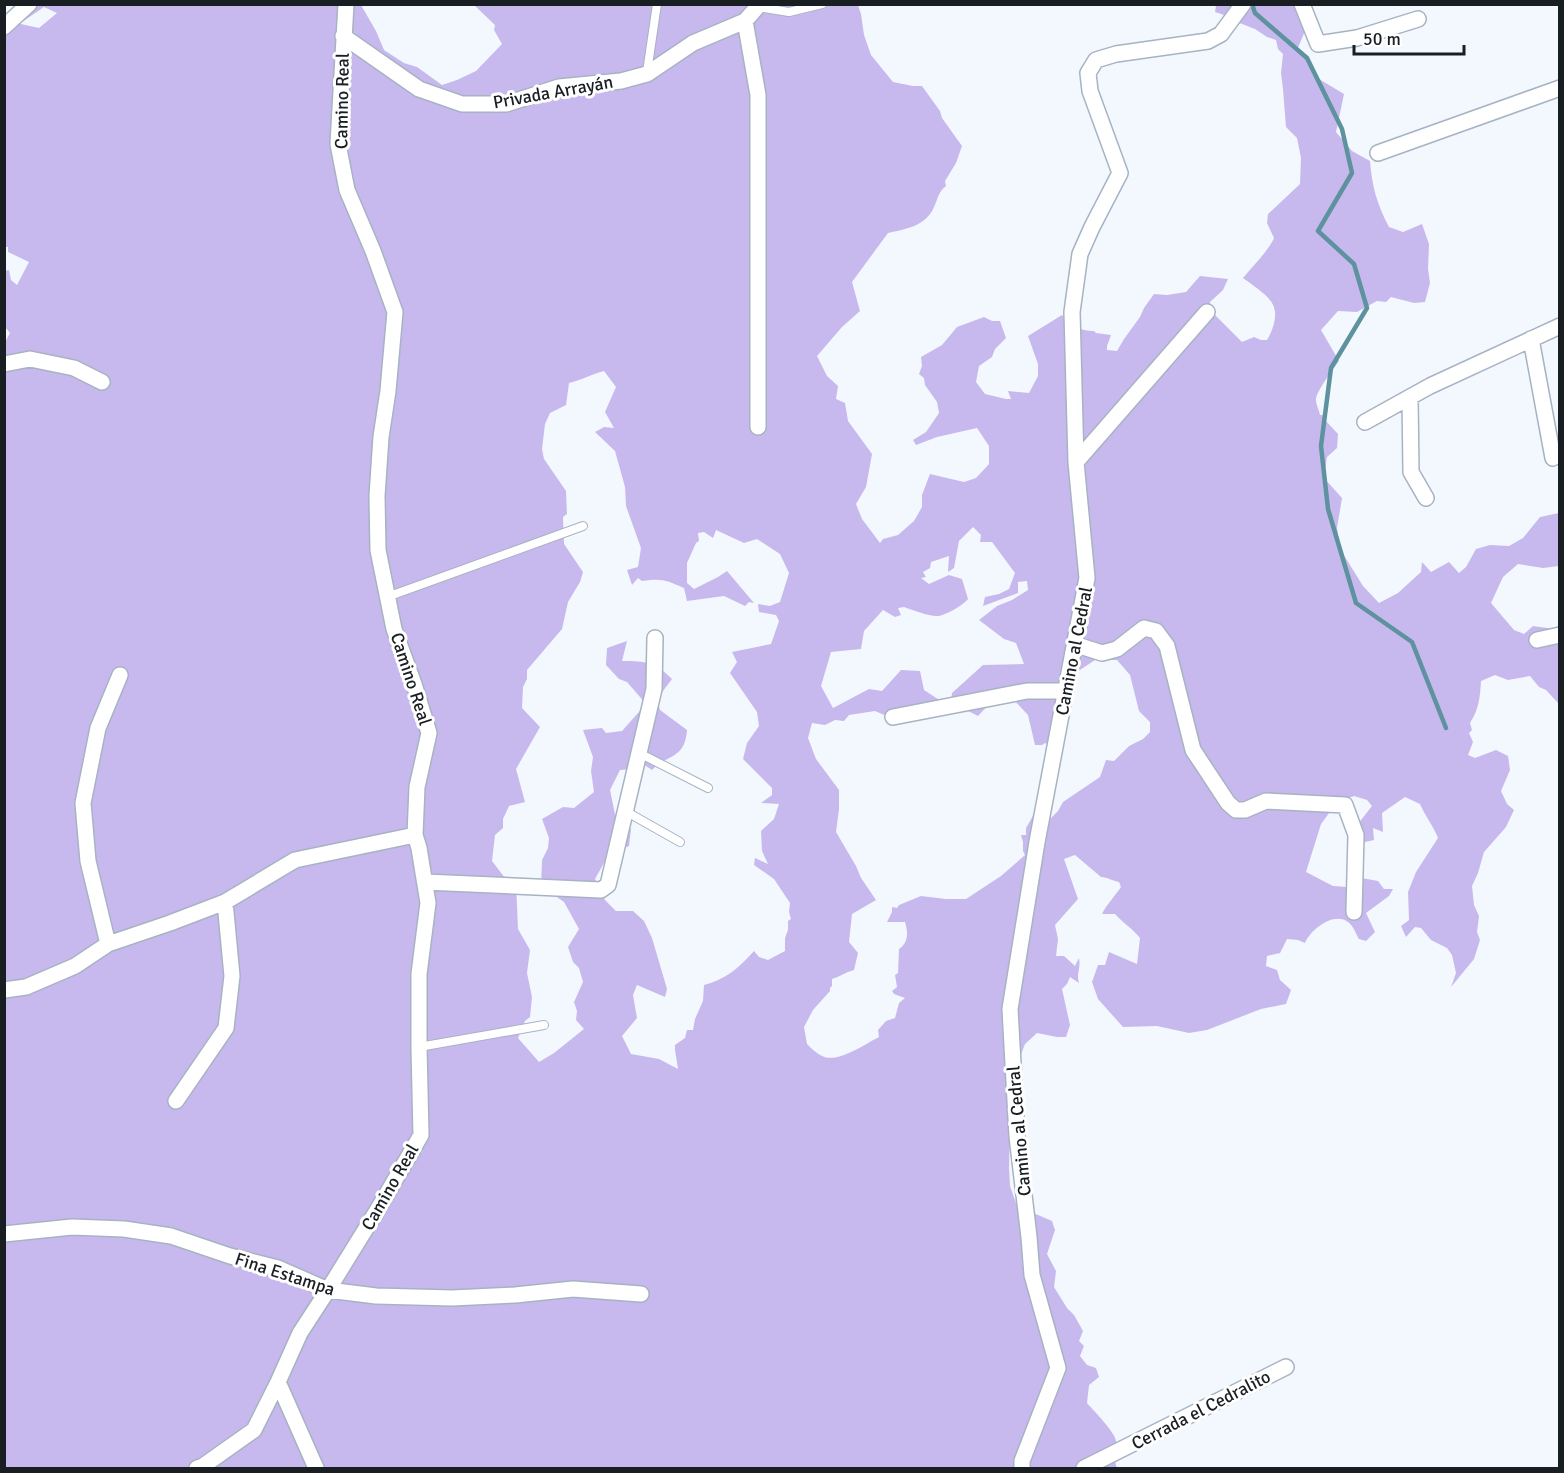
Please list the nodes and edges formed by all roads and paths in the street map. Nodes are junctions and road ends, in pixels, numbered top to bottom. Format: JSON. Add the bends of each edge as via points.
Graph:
{"nodes":[{"id":1,"x":29,"y":4,"type":"edge"},
{"id":2,"x":346,"y":4,"type":"edge"},
{"id":3,"x":657,"y":4,"type":"edge"},
{"id":4,"x":822,"y":4,"type":"edge"},
{"id":5,"x":1302,"y":4,"type":"edge"},
{"id":6,"x":759,"y":6,"type":"edge"},
{"id":7,"x":1240,"y":9,"type":"edge"},
{"id":8,"x":1418,"y":19,"type":"dead end"},
{"id":9,"x":745,"y":21,"type":"junction"},
{"id":10,"x":4,"y":27,"type":"edge"},
{"id":11,"x":343,"y":36,"type":"junction"},
{"id":12,"x":647,"y":74,"type":"junction"},
{"id":13,"x":1560,"y":88,"type":"edge"},
{"id":14,"x":1378,"y":153,"type":"dead end"},
{"id":15,"x":1207,"y":312,"type":"dead end"},
{"id":16,"x":1560,"y":326,"type":"edge"},
{"id":17,"x":1531,"y":339,"type":"junction"},
{"id":18,"x":4,"y":364,"type":"edge"},
{"id":19,"x":102,"y":382,"type":"dead end"},
{"id":20,"x":1410,"y":397,"type":"junction"},
{"id":21,"x":1365,"y":422,"type":"dead end"},
{"id":22,"x":758,"y":427,"type":"dead end"},
{"id":23,"x":1553,"y":458,"type":"dead end"},
{"id":24,"x":1076,"y":462,"type":"junction"},
{"id":25,"x":1426,"y":498,"type":"dead end"},
{"id":26,"x":583,"y":526,"type":"dead end"},
{"id":27,"x":387,"y":597,"type":"junction"},
{"id":28,"x":1560,"y":635,"type":"edge"},
{"id":29,"x":655,"y":638,"type":"dead end"},
{"id":30,"x":1537,"y":640,"type":"dead end"},
{"id":31,"x":1074,"y":644,"type":"junction"},
{"id":32,"x":120,"y":675,"type":"dead end"},
{"id":33,"x":1066,"y":691,"type":"junction"},
{"id":34,"x":893,"y":717,"type":"dead end"},
{"id":35,"x":639,"y":753,"type":"junction"},
{"id":36,"x":708,"y":788,"type":"dead end"},
{"id":37,"x":625,"y":811,"type":"junction"},
{"id":38,"x":415,"y":835,"type":"junction"},
{"id":39,"x":680,"y":842,"type":"dead end"},
{"id":40,"x":425,"y":882,"type":"junction"},
{"id":41,"x":225,"y":902,"type":"junction"},
{"id":42,"x":1354,"y":912,"type":"dead end"},
{"id":43,"x":108,"y":944,"type":"junction"},
{"id":44,"x":4,"y":990,"type":"edge"},
{"id":45,"x":544,"y":1024,"type":"dead end"},
{"id":46,"x":418,"y":1047,"type":"junction"},
{"id":47,"x":176,"y":1101,"type":"dead end"},
{"id":48,"x":4,"y":1234,"type":"edge"},
{"id":49,"x":328,"y":1290,"type":"junction"},
{"id":50,"x":640,"y":1294,"type":"dead end"},
{"id":51,"x":1286,"y":1367,"type":"dead end"},
{"id":52,"x":278,"y":1382,"type":"junction"},
{"id":53,"x":197,"y":1468,"type":"edge"},
{"id":54,"x":316,"y":1468,"type":"edge"},
{"id":55,"x":1022,"y":1468,"type":"edge"},
{"id":56,"x":1083,"y":1468,"type":"edge"}],
"edges":[{"from":1,"to":10,"type":"street"},
{"from":2,"to":11,"type":"street","name":"Camino Real"},
{"from":3,"to":12,"type":"lane"},
{"from":4,"to":6,"type":"lane","via":[[789,12]]},
{"from":5,"to":8,"type":"street","via":[[1318,44],[1357,38]]},
{"from":6,"to":9,"type":"street","name":"Privada Arrayán"},
{"from":7,"to":24,"type":"street","name":"Camino al Cedral","via":[[1221,34],[1208,41],[1116,54],[1096,60],[1088,73],[1090,91],[1120,172],[1080,254],[1072,312]]},
{"from":9,"to":12,"type":"street","name":"Privada Arrayán","via":[[693,43]]},
{"from":9,"to":22,"type":"street","via":[[758,95]]},
{"from":11,"to":12,"type":"street","name":"Privada Arrayán","via":[[419,89],[462,104],[506,104],[559,87],[621,81]]},
{"from":11,"to":27,"type":"street","name":"Camino Real","via":[[338,144],[346,190],[395,312],[377,496],[378,550]]},
{"from":13,"to":14,"type":"street"},
{"from":15,"to":24,"type":"street"},
{"from":16,"to":17,"type":"street"},
{"from":17,"to":20,"type":"street"},
{"from":17,"to":23,"type":"street"},
{"from":18,"to":19,"type":"street","via":[[30,360],[74,368]]},
{"from":20,"to":21,"type":"street"},
{"from":20,"to":25,"type":"street","via":[[1411,472]]},
{"from":24,"to":31,"type":"street","name":"Camino al Cedral","via":[[1087,578]]},
{"from":26,"to":27,"type":"lane"},
{"from":27,"to":38,"type":"street","name":"Camino Real","via":[[429,733],[417,787]]},
{"from":28,"to":30,"type":"street"},
{"from":29,"to":35,"type":"street","via":[[654,689]]},
{"from":31,"to":33,"type":"street","name":"Camino al Cedral"},
{"from":31,"to":42,"type":"street","via":[[1102,653],[1117,649],[1144,628],[1156,631],[1167,646],[1193,750],[1236,810],[1266,801],[1345,805],[1356,835]]},
{"from":32,"to":43,"type":"street","via":[[98,728],[83,803],[88,861]]},
{"from":33,"to":34,"type":"street","via":[[1027,691]]},
{"from":33,"to":55,"type":"street","name":"Camino al Cedral","via":[[1036,842],[1010,1009],[1017,1136],[1032,1275],[1058,1368]]},
{"from":35,"to":36,"type":"lane"},
{"from":35,"to":37,"type":"street"},
{"from":37,"to":39,"type":"lane"},
{"from":37,"to":40,"type":"street","via":[[608,885],[601,890]]},
{"from":38,"to":40,"type":"street","name":"Camino Real"},
{"from":38,"to":41,"type":"street","via":[[296,860]]},
{"from":40,"to":46,"type":"street","name":"Camino Real","via":[[428,903],[419,974]]},
{"from":41,"to":43,"type":"street"},
{"from":41,"to":47,"type":"street","via":[[232,976],[226,1028]]},
{"from":43,"to":44,"type":"street","via":[[75,966],[26,987]]},
{"from":45,"to":46,"type":"lane"},
{"from":46,"to":49,"type":"street","name":"Camino Real","via":[[421,1135]]},
{"from":48,"to":49,"type":"street","name":"Fina Estampa","via":[[72,1227],[171,1236],[278,1268]]},
{"from":49,"to":50,"type":"street","name":"Fina Estampa","via":[[452,1298],[573,1289]]},
{"from":49,"to":52,"type":"street","name":"Camino Real","via":[[300,1333]]},
{"from":51,"to":56,"type":"street","name":"Cerrada el Cedralito"},
{"from":52,"to":53,"type":"street","name":"Camino Real","via":[[254,1430]]},
{"from":52,"to":54,"type":"street"}]}
